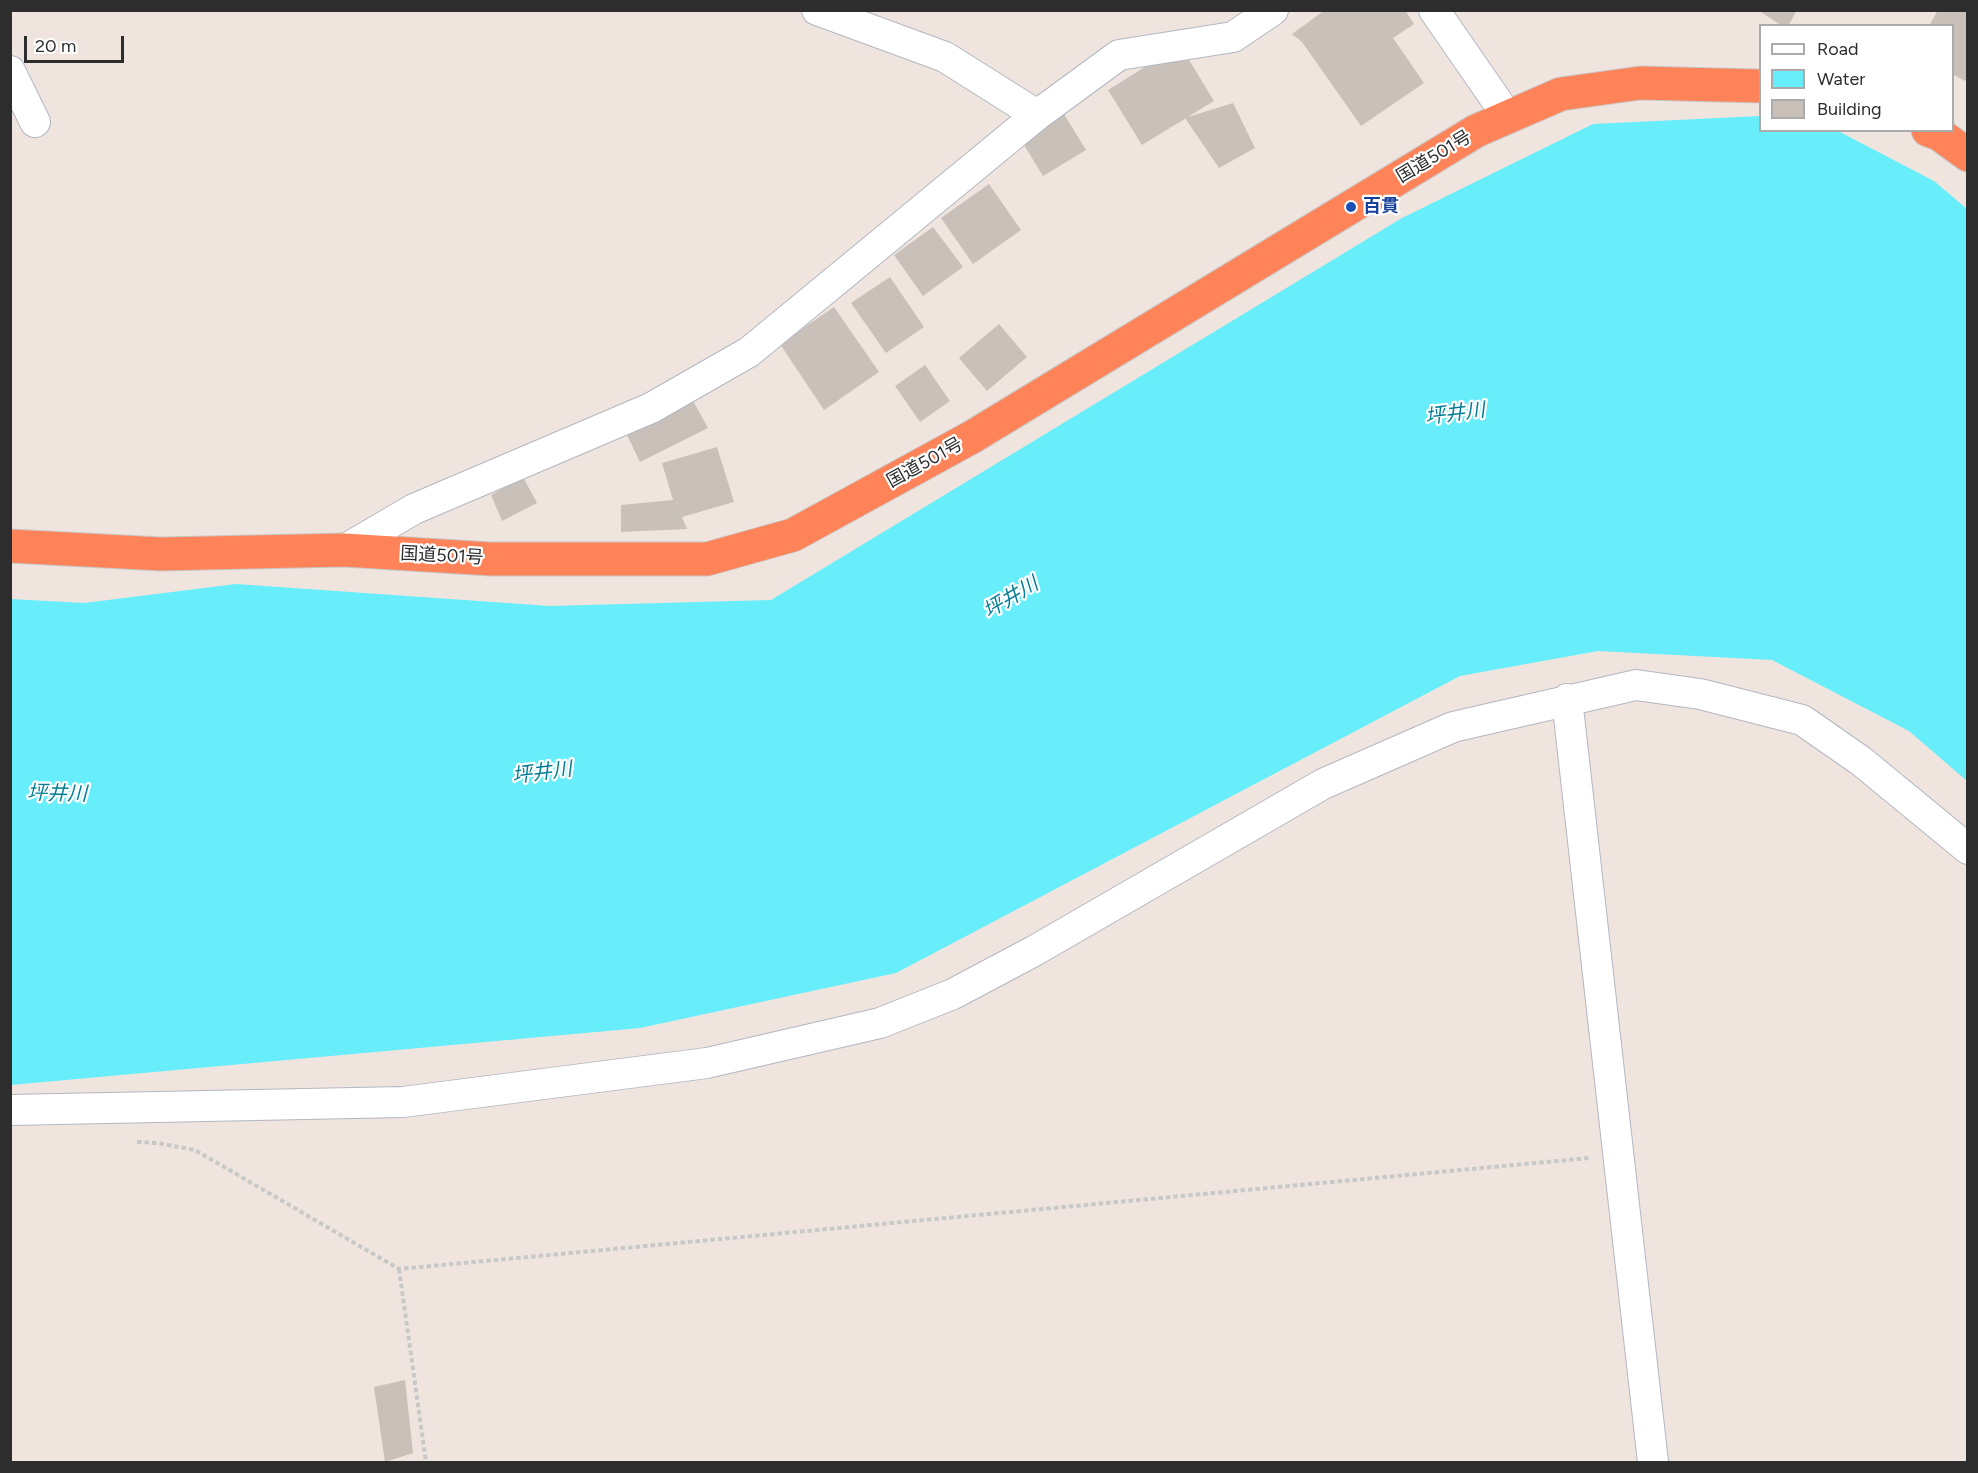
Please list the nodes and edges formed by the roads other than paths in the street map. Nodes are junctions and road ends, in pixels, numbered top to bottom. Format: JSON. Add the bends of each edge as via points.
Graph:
{"nodes":[{"id":1,"x":817,"y":10,"type":"edge"},
{"id":2,"x":1273,"y":10,"type":"edge"},
{"id":3,"x":1434,"y":10,"type":"edge"},
{"id":4,"x":10,"y":70,"type":"edge"},
{"id":5,"x":1759,"y":86,"type":"edge"},
{"id":6,"x":1037,"y":115,"type":"junction"},
{"id":7,"x":1508,"y":117,"type":"junction"},
{"id":8,"x":35,"y":122,"type":"dead end"},
{"id":9,"x":1934,"y":132,"type":"edge"},
{"id":10,"x":1968,"y":155,"type":"edge"},
{"id":11,"x":10,"y":546,"type":"edge"},
{"id":12,"x":344,"y":550,"type":"junction"},
{"id":13,"x":1567,"y":699,"type":"junction"},
{"id":14,"x":1968,"y":849,"type":"edge"},
{"id":15,"x":10,"y":1110,"type":"edge"},
{"id":16,"x":1653,"y":1462,"type":"edge"}],
"edges":[{"from":1,"to":6,"type":"street","via":[[945,57]]},
{"from":2,"to":6,"type":"street","via":[[1233,37],[1119,55]]},
{"from":3,"to":7,"type":"street"},
{"from":4,"to":8,"type":"street"},
{"from":5,"to":7,"type":"highway","name":"国道501号","via":[[1640,83],[1561,94]]},
{"from":6,"to":12,"type":"street","via":[[749,352],[651,408],[414,509]]},
{"from":7,"to":12,"type":"highway","name":"国道501号","via":[[1476,131],[972,437],[793,535],[707,559],[491,558]]},
{"from":9,"to":10,"type":"highway"},
{"from":11,"to":12,"type":"highway","name":"国道501号","via":[[161,554]]},
{"from":13,"to":14,"type":"street","via":[[1636,685],[1700,694],[1802,720],[1861,761]]},
{"from":13,"to":15,"type":"street","via":[[1453,727],[1323,784],[1034,951],[953,994],[880,1023],[707,1063],[403,1102]]},
{"from":13,"to":16,"type":"street"}]}
